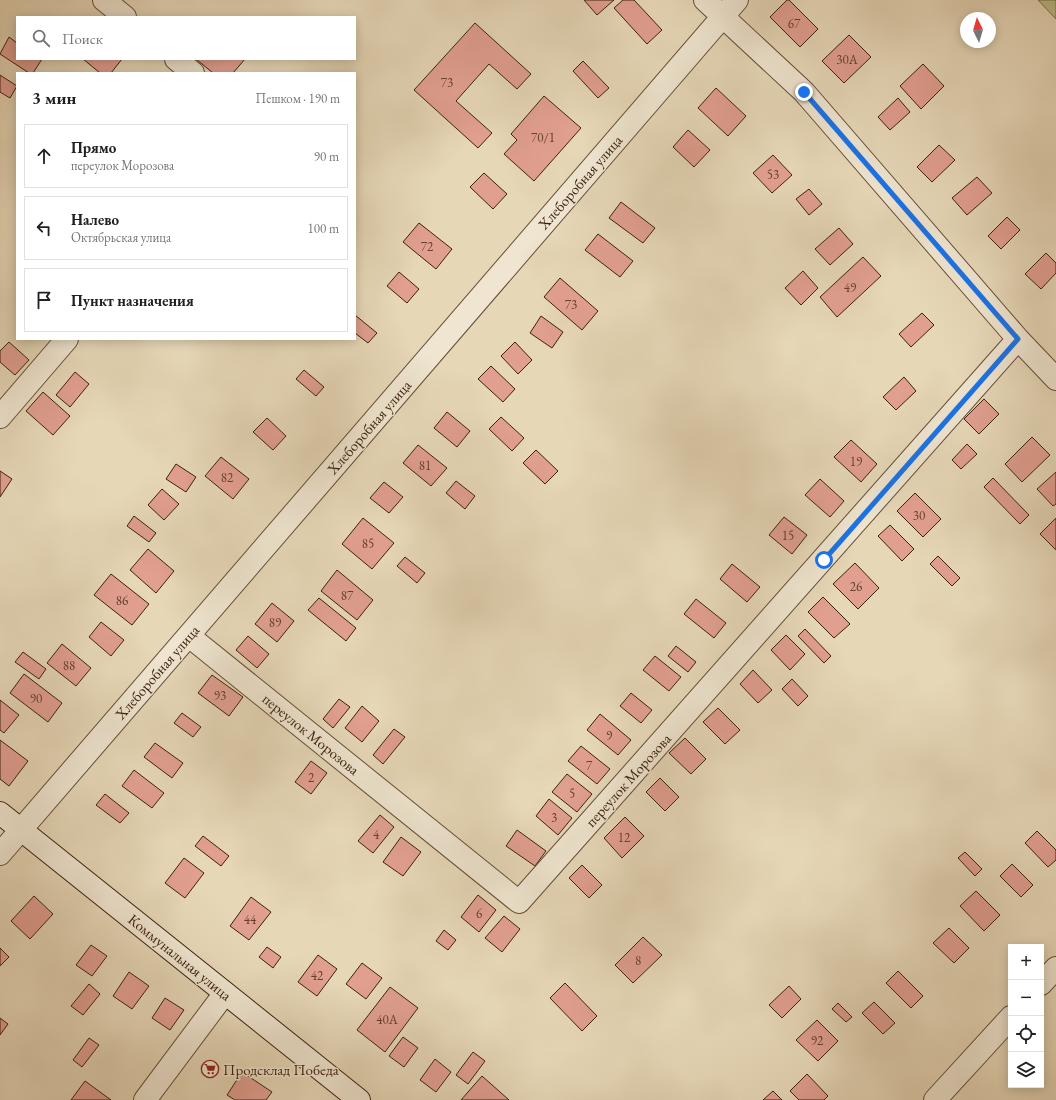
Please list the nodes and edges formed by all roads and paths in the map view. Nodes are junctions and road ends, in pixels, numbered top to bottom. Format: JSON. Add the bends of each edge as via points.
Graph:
{"nodes":[{"id":1,"x":104,"y":0,"type":"edge"},
{"id":2,"x":705,"y":0,"type":"edge"},
{"id":3,"x":737,"y":0,"type":"edge"},
{"id":4,"x":124,"y":16,"type":"edge"},
{"id":5,"x":722,"y":17,"type":"junction"},
{"id":6,"x":177,"y":60,"type":"edge"},
{"id":7,"x":192,"y":72,"type":"edge"},
{"id":8,"x":1018,"y":339,"type":"junction"},
{"id":9,"x":65,"y":340,"type":"edge"},
{"id":10,"x":1056,"y":379,"type":"edge"},
{"id":11,"x":0,"y":417,"type":"edge"},
{"id":12,"x":189,"y":636,"type":"junction"},
{"id":13,"x":0,"y":813,"type":"edge"},
{"id":14,"x":20,"y":829,"type":"junction"},
{"id":15,"x":0,"y":854,"type":"edge"},
{"id":16,"x":1056,"y":968,"type":"edge"},
{"id":17,"x":1044,"y":981,"type":"edge"},
{"id":18,"x":225,"y":993,"type":"junction"},
{"id":19,"x":1008,"y":1020,"type":"edge"},
{"id":20,"x":145,"y":1100,"type":"edge"},
{"id":21,"x":359,"y":1100,"type":"edge"},
{"id":22,"x":935,"y":1100,"type":"edge"}],
"edges":[{"from":1,"to":4,"type":"street"},
{"from":2,"to":5,"type":"street"},
{"from":3,"to":5,"type":"street","name":"Хлеборобная улица"},
{"from":5,"to":8,"type":"street","via":[[804,92]]},
{"from":5,"to":12,"type":"street","name":"Хлеборобная улица"},
{"from":6,"to":7,"type":"street"},
{"from":8,"to":10,"type":"street"},
{"from":8,"to":12,"type":"street","name":"переулок Морозова","via":[[519,902]]},
{"from":9,"to":11,"type":"street"},
{"from":12,"to":14,"type":"street","name":"Хлеборобная улица"},
{"from":13,"to":14,"type":"street","name":"Коммунальная улица"},
{"from":14,"to":15,"type":"street","name":"Хлеборобная улица"},
{"from":14,"to":18,"type":"street","name":"Коммунальная улица"},
{"from":16,"to":17,"type":"street"},
{"from":18,"to":20,"type":"street"},
{"from":18,"to":21,"type":"street","name":"Коммунальная улица"},
{"from":19,"to":22,"type":"street"}]}
